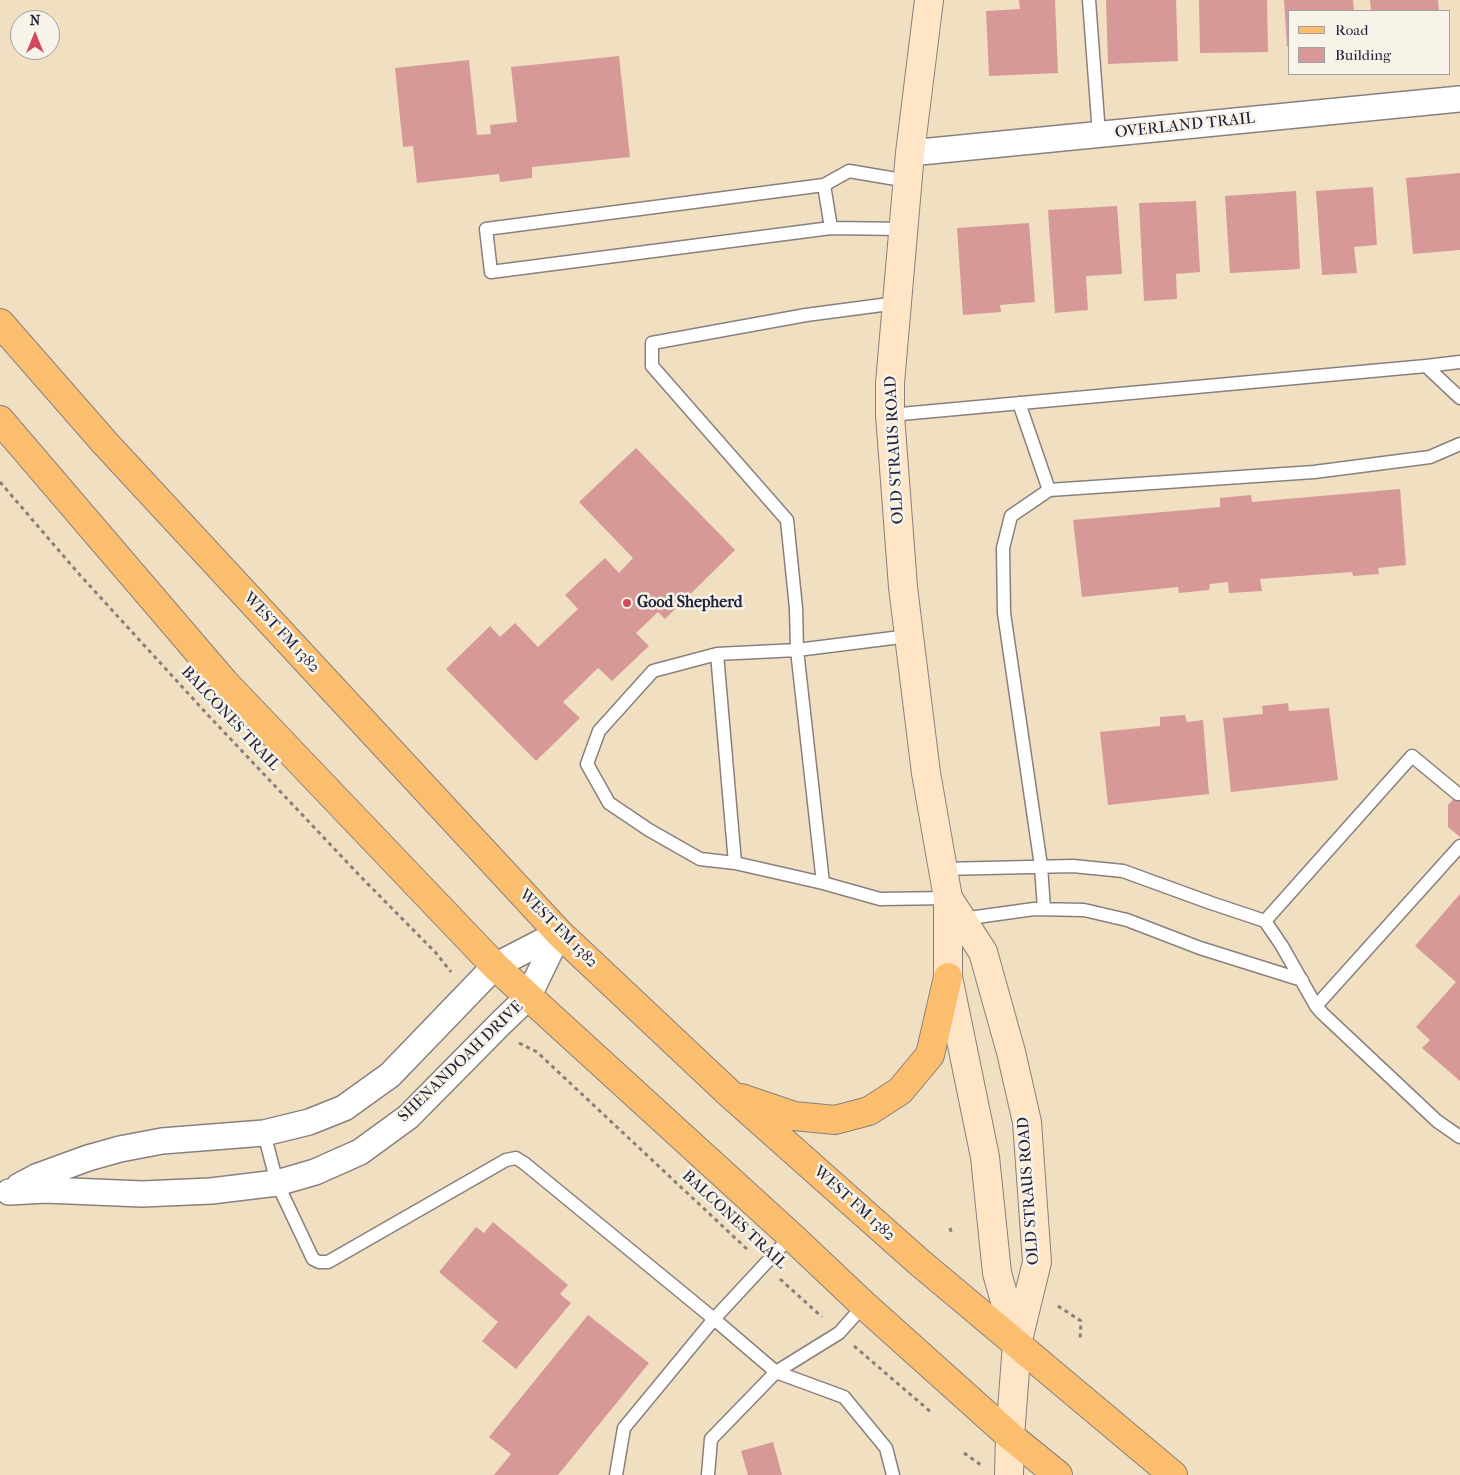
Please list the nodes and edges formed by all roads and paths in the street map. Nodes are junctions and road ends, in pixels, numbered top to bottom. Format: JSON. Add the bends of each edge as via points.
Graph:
{"nodes":[{"id":1,"x":929,"y":0,"type":"edge"},
{"id":2,"x":1089,"y":0,"type":"edge"},
{"id":3,"x":1460,"y":99,"type":"edge"},
{"id":4,"x":1099,"y":134,"type":"junction"},
{"id":5,"x":910,"y":153,"type":"junction"},
{"id":6,"x":908,"y":181,"type":"junction"},
{"id":7,"x":824,"y":185,"type":"junction"},
{"id":8,"x":831,"y":228,"type":"junction"},
{"id":9,"x":904,"y":229,"type":"junction"},
{"id":10,"x":897,"y":303,"type":"junction"},
{"id":11,"x":0,"y":323,"type":"edge"},
{"id":12,"x":1460,"y":362,"type":"edge"},
{"id":13,"x":1426,"y":366,"type":"junction"},
{"id":14,"x":1460,"y":398,"type":"edge"},
{"id":15,"x":1019,"y":403,"type":"junction"},
{"id":16,"x":890,"y":414,"type":"junction"},
{"id":17,"x":0,"y":420,"type":"edge"},
{"id":18,"x":1460,"y":444,"type":"edge"},
{"id":19,"x":0,"y":482,"type":"edge"},
{"id":20,"x":1050,"y":490,"type":"junction"},
{"id":21,"x":909,"y":636,"type":"junction"},
{"id":22,"x":797,"y":650,"type":"junction"},
{"id":23,"x":717,"y":654,"type":"junction"},
{"id":24,"x":1458,"y":794,"type":"dead end"},
{"id":25,"x":1460,"y":846,"type":"edge"},
{"id":26,"x":735,"y":863,"type":"junction"},
{"id":27,"x":1041,"y":866,"type":"junction"},
{"id":28,"x":942,"y":869,"type":"junction"},
{"id":29,"x":823,"y":883,"type":"junction"},
{"id":30,"x":955,"y":909,"type":"junction"},
{"id":31,"x":1044,"y":909,"type":"junction"},
{"id":32,"x":1264,"y":921,"type":"junction"},
{"id":33,"x":559,"y":933,"type":"junction"},
{"id":34,"x":495,"y":966,"type":"junction"},
{"id":35,"x":446,"y":968,"type":"dead end"},
{"id":36,"x":948,"y":977,"type":"junction"},
{"id":37,"x":1302,"y":980,"type":"junction"},
{"id":38,"x":528,"y":997,"type":"junction"},
{"id":39,"x":1316,"y":1006,"type":"junction"},
{"id":40,"x":521,"y":1045,"type":"dead end"},
{"id":41,"x":730,"y":1094,"type":"junction"},
{"id":42,"x":264,"y":1133,"type":"junction"},
{"id":43,"x":1460,"y":1137,"type":"edge"},
{"id":44,"x":277,"y":1184,"type":"junction"},
{"id":45,"x":4,"y":1195,"type":"edge"},
{"id":46,"x":950,"y":1228,"type":"dead end"},
{"id":47,"x":952,"y":1235,"type":"dead end"},
{"id":48,"x":791,"y":1236,"type":"junction"},
{"id":49,"x":764,"y":1265,"type":"junction"},
{"id":50,"x":864,"y":1305,"type":"junction"},
{"id":51,"x":1058,"y":1306,"type":"dead end"},
{"id":52,"x":714,"y":1319,"type":"junction"},
{"id":53,"x":839,"y":1333,"type":"junction"},
{"id":54,"x":1080,"y":1340,"type":"dead end"},
{"id":55,"x":1017,"y":1344,"type":"junction"},
{"id":56,"x":776,"y":1372,"type":"junction"},
{"id":57,"x":932,"y":1413,"type":"dead end"},
{"id":58,"x":1010,"y":1436,"type":"junction"},
{"id":59,"x":616,"y":1475,"type":"edge"},
{"id":60,"x":708,"y":1475,"type":"edge"},
{"id":61,"x":893,"y":1475,"type":"edge"},
{"id":62,"x":1009,"y":1475,"type":"edge"},
{"id":63,"x":1058,"y":1475,"type":"edge"},
{"id":64,"x":1173,"y":1475,"type":"edge"}],
"edges":[{"from":1,"to":5,"type":"street","name":"OLD STRAUS ROAD"},
{"from":2,"to":4,"type":"lane"},
{"from":3,"to":4,"type":"street","name":"OVERLAND TRAIL"},
{"from":4,"to":5,"type":"street","name":"OVERLAND TRAIL"},
{"from":5,"to":6,"type":"street","name":"OLD STRAUS ROAD"},
{"from":6,"to":7,"type":"lane","via":[[849,170]]},
{"from":6,"to":9,"type":"street","name":"OLD STRAUS ROAD"},
{"from":7,"to":8,"type":"lane"},
{"from":7,"to":8,"type":"lane","via":[[486,229],[491,272]]},
{"from":8,"to":9,"type":"lane"},
{"from":9,"to":10,"type":"street","name":"OLD STRAUS ROAD"},
{"from":10,"to":16,"type":"street","name":"OLD STRAUS ROAD"},
{"from":10,"to":22,"type":"lane","via":[[806,315],[652,343],[652,366],[787,520]]},
{"from":11,"to":33,"type":"main road","name":"WEST FM 1382","via":[[105,444]]},
{"from":12,"to":13,"type":"lane"},
{"from":13,"to":14,"type":"lane"},
{"from":13,"to":15,"type":"lane"},
{"from":15,"to":16,"type":"lane"},
{"from":15,"to":20,"type":"lane"},
{"from":16,"to":21,"type":"street","name":"OLD STRAUS ROAD"},
{"from":17,"to":34,"type":"main road","via":[[225,683]]},
{"from":18,"to":20,"type":"lane","via":[[1430,457],[1314,472]]},
{"from":19,"to":35,"type":"path","name":"BALCONES TRAIL","via":[[207,714],[436,953]]},
{"from":20,"to":27,"type":"lane","via":[[1011,516],[1002,548],[1004,613]]},
{"from":21,"to":22,"type":"lane"},
{"from":21,"to":28,"type":"street","name":"OLD STRAUS ROAD"},
{"from":22,"to":23,"type":"lane"},
{"from":22,"to":29,"type":"lane"},
{"from":23,"to":26,"type":"lane"},
{"from":23,"to":26,"type":"lane","via":[[653,671],[599,731],[587,764],[608,803],[648,830],[700,859]]},
{"from":24,"to":32,"type":"lane","via":[[1412,756]]},
{"from":25,"to":39,"type":"lane"},
{"from":26,"to":29,"type":"lane"},
{"from":27,"to":28,"type":"lane"},
{"from":27,"to":31,"type":"lane"},
{"from":27,"to":32,"type":"lane","via":[[1123,871]]},
{"from":28,"to":30,"type":"street","name":"OLD STRAUS ROAD"},
{"from":29,"to":30,"type":"lane","via":[[880,899]]},
{"from":30,"to":31,"type":"lane"},
{"from":30,"to":36,"type":"street","name":"OLD STRAUS ROAD"},
{"from":30,"to":55,"type":"street","name":"OLD STRAUS ROAD","via":[[983,952],[1027,1122],[1037,1262]]},
{"from":31,"to":37,"type":"lane","via":[[1084,910],[1127,920],[1200,948]]},
{"from":32,"to":37,"type":"lane"},
{"from":33,"to":34,"type":"street","name":"SHENANDOAH DRIVE"},
{"from":33,"to":38,"type":"street","name":"SHENANDOAH DRIVE"},
{"from":33,"to":41,"type":"main road","name":"WEST FM 1382"},
{"from":34,"to":38,"type":"main road"},
{"from":34,"to":42,"type":"street","name":"SHENANDOAH DRIVE","via":[[390,1075],[344,1108],[309,1122]]},
{"from":36,"to":41,"type":"main road","via":[[930,1055],[900,1092],[869,1111],[835,1120],[794,1116]]},
{"from":36,"to":55,"type":"street","name":"OLD STRAUS ROAD","via":[[985,1156],[996,1273]]},
{"from":37,"to":39,"type":"lane"},
{"from":38,"to":44,"type":"street","name":"SHENANDOAH DRIVE","via":[[408,1117],[360,1152]]},
{"from":38,"to":48,"type":"main road"},
{"from":39,"to":43,"type":"lane","via":[[1437,1122]]},
{"from":40,"to":49,"type":"path","name":"BALCONES TRAIL","via":[[537,1052]]},
{"from":41,"to":55,"type":"main road","name":"WEST FM 1382","via":[[919,1262]]},
{"from":42,"to":44,"type":"lane"},
{"from":42,"to":45,"type":"street","name":"SHENANDOAH DRIVE","via":[[162,1141],[120,1149],[36,1177]]},
{"from":44,"to":45,"type":"street","name":"SHENANDOAH DRIVE","via":[[142,1194],[46,1190]]},
{"from":44,"to":52,"type":"lane","via":[[312,1259],[328,1262],[506,1160],[516,1158]]},
{"from":46,"to":47,"type":"path"},
{"from":48,"to":49,"type":"lane"},
{"from":48,"to":50,"type":"main road"},
{"from":49,"to":52,"type":"lane"},
{"from":49,"to":53,"type":"path","name":"BALCONES TRAIL"},
{"from":50,"to":53,"type":"lane"},
{"from":50,"to":58,"type":"main road"},
{"from":51,"to":54,"type":"path","via":[[1081,1321]]},
{"from":52,"to":56,"type":"lane"},
{"from":52,"to":59,"type":"lane","via":[[624,1428]]},
{"from":53,"to":56,"type":"lane"},
{"from":53,"to":57,"type":"path","name":"BALCONES TRAIL"},
{"from":55,"to":58,"type":"street"},
{"from":55,"to":64,"type":"main road","name":"WEST FM 1382"},
{"from":56,"to":60,"type":"lane","via":[[711,1439]]},
{"from":56,"to":61,"type":"lane","via":[[844,1397],[886,1448]]},
{"from":58,"to":62,"type":"street"},
{"from":58,"to":63,"type":"main road"}]}
